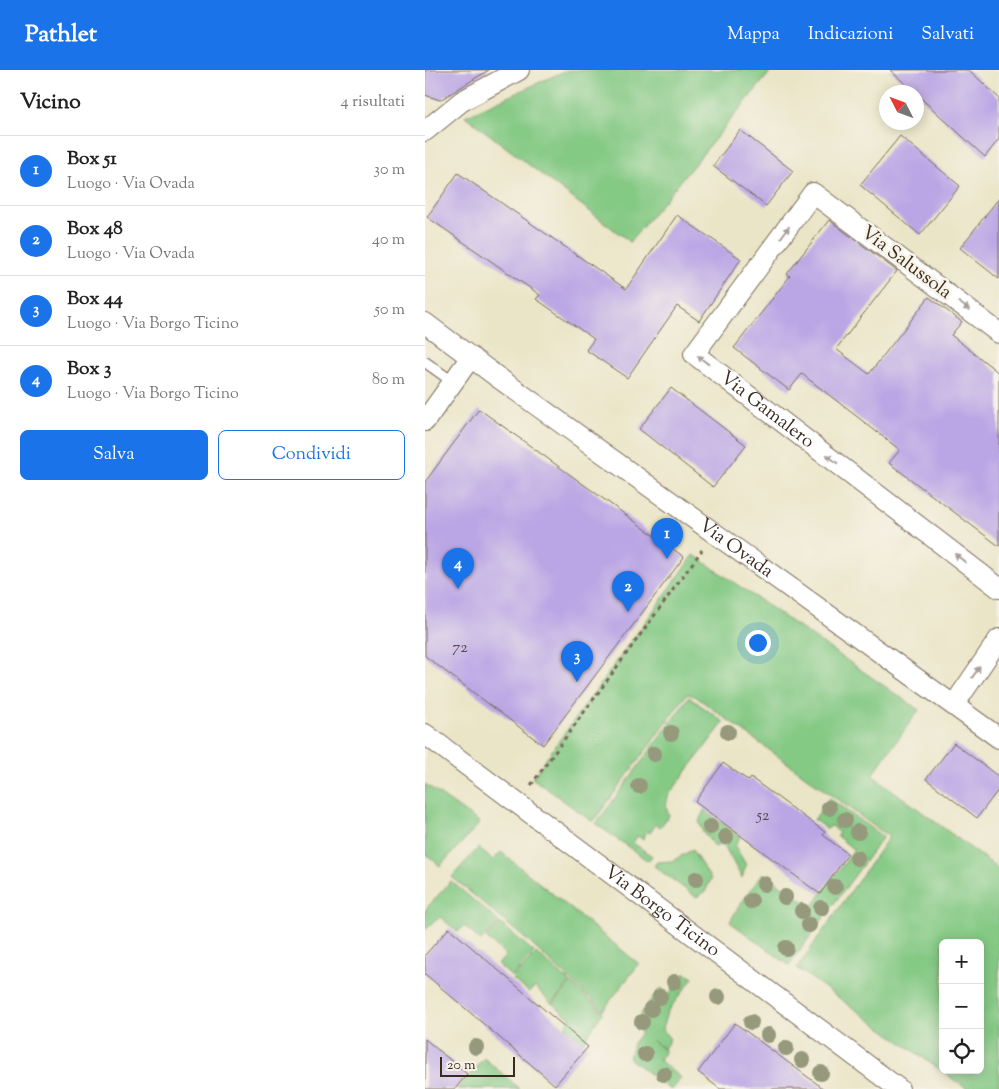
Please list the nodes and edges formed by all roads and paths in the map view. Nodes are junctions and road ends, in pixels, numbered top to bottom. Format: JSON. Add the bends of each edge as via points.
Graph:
{"nodes":[{"id":1,"x":519,"y":70,"type":"edge"},
{"id":2,"x":425,"y":131,"type":"edge"},
{"id":3,"x":813,"y":193,"type":"joint"},
{"id":4,"x":425,"y":323,"type":"edge"},
{"id":5,"x":999,"y":333,"type":"edge"},
{"id":6,"x":471,"y":357,"type":"junction"},
{"id":7,"x":425,"y":362,"type":"edge"},
{"id":8,"x":453,"y":382,"type":"junction"},
{"id":9,"x":425,"y":422,"type":"edge"},
{"id":10,"x":714,"y":534,"type":"junction"},
{"id":11,"x":999,"y":588,"type":"edge"},
{"id":12,"x":999,"y":639,"type":"edge"},
{"id":13,"x":954,"y":705,"type":"junction"},
{"id":14,"x":425,"y":734,"type":"edge"},
{"id":15,"x":999,"y":738,"type":"edge"},
{"id":16,"x":517,"y":804,"type":"junction"},
{"id":17,"x":899,"y":1089,"type":"edge"}],
"edges":[{"from":1,"to":2,"type":"street","via":[[462,100]]},
{"from":3,"to":5,"type":"street","name":"Via Salussola","one_way":true},
{"from":11,"to":3,"type":"street","name":"Via Gamalero","one_way":true,"via":[[694,354]]},
{"from":4,"to":6,"type":"street","name":"Via Ovada"},
{"from":6,"to":8,"type":"street"},
{"from":6,"to":10,"type":"street","name":"Via Ovada"},
{"from":7,"to":8,"type":"lane"},
{"from":8,"to":9,"type":"street"},
{"from":10,"to":13,"type":"street","name":"Via Ovada"},
{"from":10,"to":16,"type":"path"},
{"from":13,"to":12,"type":"street","one_way":true},
{"from":13,"to":15,"type":"street","name":"Via Ovada"},
{"from":14,"to":16,"type":"street","name":"Via Borgo Ticino"},
{"from":16,"to":17,"type":"street","name":"Via Borgo Ticino"}]}
